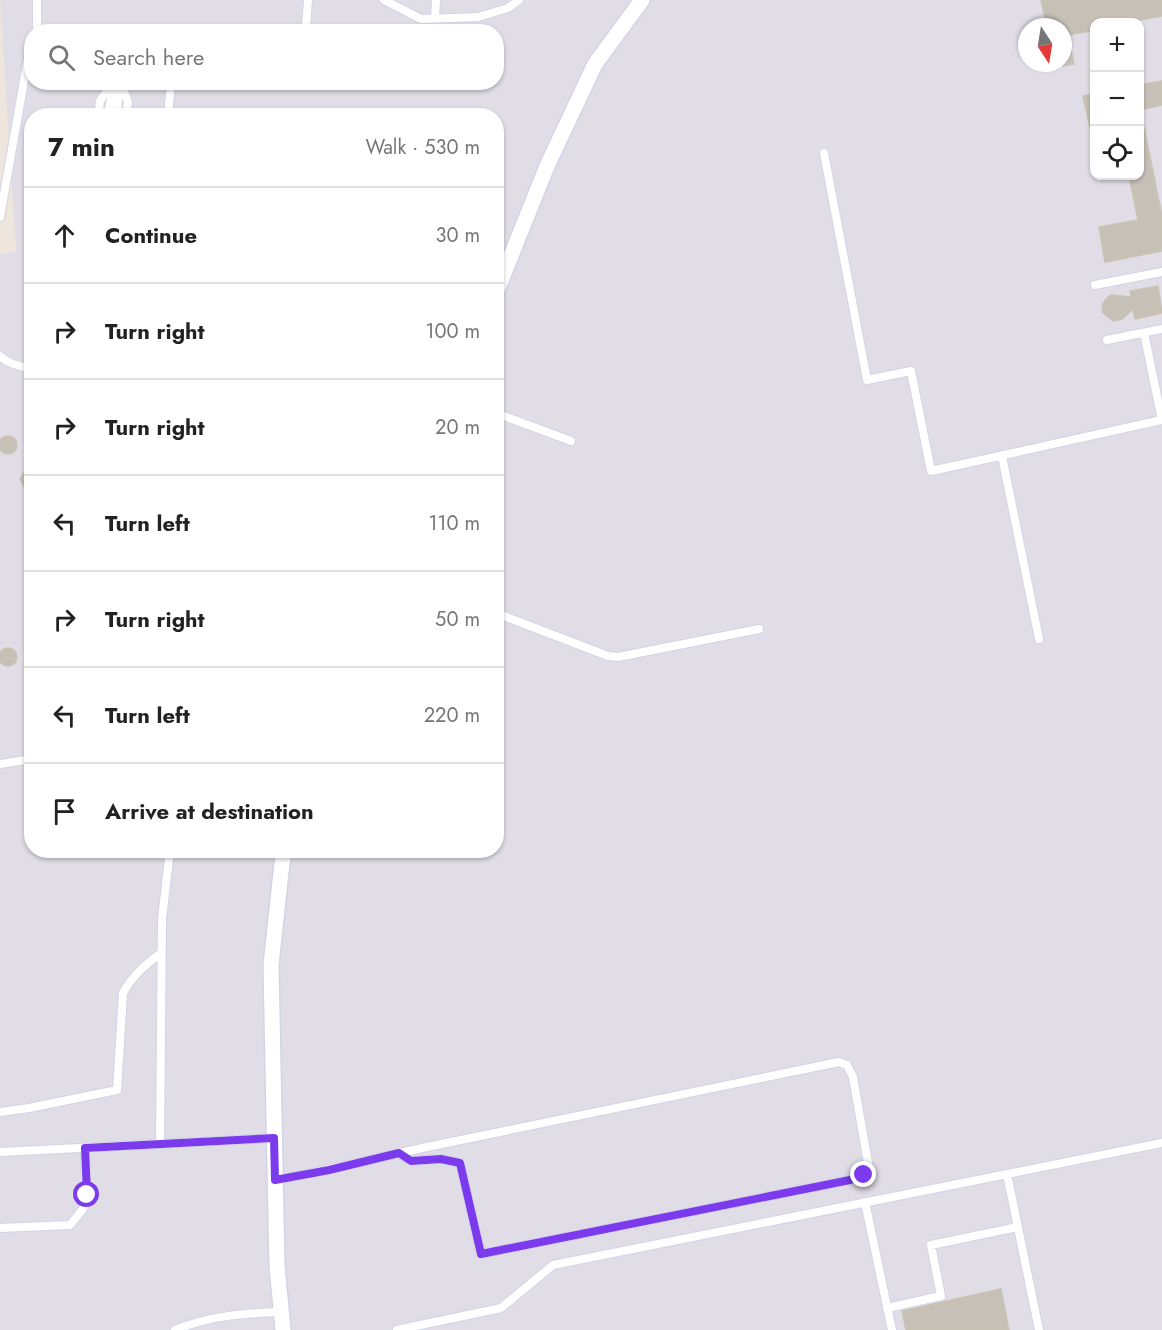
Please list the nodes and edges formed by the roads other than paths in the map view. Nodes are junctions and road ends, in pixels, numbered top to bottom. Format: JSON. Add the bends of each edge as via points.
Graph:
{"nodes":[{"id":1,"x":37,"y":0,"type":"edge"},
{"id":2,"x":308,"y":0,"type":"edge"},
{"id":3,"x":384,"y":0,"type":"edge"},
{"id":4,"x":436,"y":0,"type":"edge"},
{"id":5,"x":519,"y":0,"type":"edge"},
{"id":6,"x":642,"y":0,"type":"edge"},
{"id":7,"x":435,"y":18,"type":"junction"},
{"id":8,"x":37,"y":24,"type":"edge"},
{"id":9,"x":306,"y":24,"type":"edge"},
{"id":10,"x":24,"y":81,"type":"edge"},
{"id":11,"x":110,"y":90,"type":"edge"},
{"id":12,"x":115,"y":90,"type":"edge"},
{"id":13,"x":117,"y":90,"type":"edge"},
{"id":14,"x":121,"y":90,"type":"edge"},
{"id":15,"x":170,"y":90,"type":"edge"},
{"id":16,"x":99,"y":108,"type":"edge"},
{"id":17,"x":109,"y":108,"type":"edge"},
{"id":18,"x":117,"y":108,"type":"edge"},
{"id":19,"x":127,"y":108,"type":"edge"},
{"id":20,"x":169,"y":108,"type":"edge"},
{"id":21,"x":824,"y":153,"type":"dead end"},
{"id":22,"x":0,"y":217,"type":"edge"},
{"id":23,"x":1162,"y":272,"type":"edge"},
{"id":24,"x":504,"y":273,"type":"edge"},
{"id":25,"x":1095,"y":285,"type":"dead end"},
{"id":26,"x":1162,"y":329,"type":"edge"},
{"id":27,"x":1144,"y":333,"type":"junction"},
{"id":28,"x":1107,"y":340,"type":"dead end"},
{"id":29,"x":0,"y":356,"type":"edge"},
{"id":30,"x":24,"y":367,"type":"edge"},
{"id":31,"x":504,"y":417,"type":"edge"},
{"id":32,"x":1162,"y":420,"type":"edge"},
{"id":33,"x":571,"y":441,"type":"dead end"},
{"id":34,"x":1002,"y":456,"type":"junction"},
{"id":35,"x":504,"y":616,"type":"edge"},
{"id":36,"x":759,"y":629,"type":"dead end"},
{"id":37,"x":1039,"y":639,"type":"dead end"},
{"id":38,"x":24,"y":760,"type":"edge"},
{"id":39,"x":0,"y":764,"type":"edge"},
{"id":40,"x":169,"y":858,"type":"edge"},
{"id":41,"x":283,"y":858,"type":"edge"},
{"id":42,"x":161,"y":953,"type":"junction"},
{"id":43,"x":0,"y":1112,"type":"edge"},
{"id":44,"x":274,"y":1138,"type":"junction"},
{"id":45,"x":1162,"y":1143,"type":"edge"},
{"id":46,"x":160,"y":1144,"type":"junction"},
{"id":47,"x":85,"y":1148,"type":"junction"},
{"id":48,"x":0,"y":1152,"type":"edge"},
{"id":49,"x":399,"y":1153,"type":"junction"},
{"id":50,"x":1007,"y":1174,"type":"junction"},
{"id":51,"x":275,"y":1180,"type":"junction"},
{"id":52,"x":865,"y":1202,"type":"junction"},
{"id":53,"x":1018,"y":1227,"type":"junction"},
{"id":54,"x":0,"y":1228,"type":"edge"},
{"id":55,"x":887,"y":1308,"type":"junction"},
{"id":56,"x":281,"y":1312,"type":"junction"},
{"id":57,"x":175,"y":1330,"type":"edge"},
{"id":58,"x":283,"y":1330,"type":"edge"},
{"id":59,"x":397,"y":1330,"type":"edge"},
{"id":60,"x":892,"y":1330,"type":"edge"},
{"id":61,"x":1039,"y":1330,"type":"edge"}],
"edges":[{"from":1,"to":8,"type":"lane"},
{"from":2,"to":9,"type":"lane"},
{"from":3,"to":7,"type":"lane","via":[[421,19]]},
{"from":4,"to":7,"type":"lane"},
{"from":5,"to":7,"type":"lane","via":[[493,14]]},
{"from":6,"to":24,"type":"street","via":[[595,64],[547,166]]},
{"from":10,"to":22,"type":"lane"},
{"from":11,"to":16,"type":"lane"},
{"from":12,"to":17,"type":"lane"},
{"from":13,"to":18,"type":"lane"},
{"from":14,"to":19,"type":"lane"},
{"from":15,"to":20,"type":"lane"},
{"from":21,"to":34,"type":"lane","via":[[867,380],[911,371],[930,471]]},
{"from":23,"to":25,"type":"lane"},
{"from":26,"to":27,"type":"lane"},
{"from":27,"to":28,"type":"lane"},
{"from":27,"to":32,"type":"lane"},
{"from":29,"to":30,"type":"lane"},
{"from":31,"to":33,"type":"lane"},
{"from":32,"to":34,"type":"lane"},
{"from":34,"to":37,"type":"lane"},
{"from":35,"to":36,"type":"lane","via":[[618,657]]},
{"from":38,"to":39,"type":"lane"},
{"from":40,"to":42,"type":"lane"},
{"from":41,"to":44,"type":"street","via":[[271,965]]},
{"from":42,"to":43,"type":"lane","via":[[136,973],[123,993],[117,1090]]},
{"from":42,"to":46,"type":"lane"},
{"from":44,"to":46,"type":"lane"},
{"from":44,"to":51,"type":"street"},
{"from":45,"to":50,"type":"lane"},
{"from":46,"to":47,"type":"lane"},
{"from":47,"to":48,"type":"lane"},
{"from":47,"to":54,"type":"lane","via":[[87,1195],[83,1209],[70,1225]]},
{"from":49,"to":49,"type":"lane","via":[[839,1062],[847,1065],[853,1077],[868,1163],[864,1175],[850,1180],[481,1254],[460,1163],[441,1159],[411,1161]]},
{"from":49,"to":51,"type":"lane"},
{"from":50,"to":52,"type":"lane"},
{"from":50,"to":53,"type":"lane"},
{"from":51,"to":56,"type":"street"},
{"from":52,"to":55,"type":"lane"},
{"from":52,"to":59,"type":"lane","via":[[553,1265],[501,1308]]},
{"from":53,"to":55,"type":"lane","via":[[931,1245],[941,1296]]},
{"from":53,"to":61,"type":"lane"},
{"from":55,"to":60,"type":"lane"},
{"from":56,"to":57,"type":"lane","via":[[199,1320]]},
{"from":56,"to":58,"type":"street"}]}
